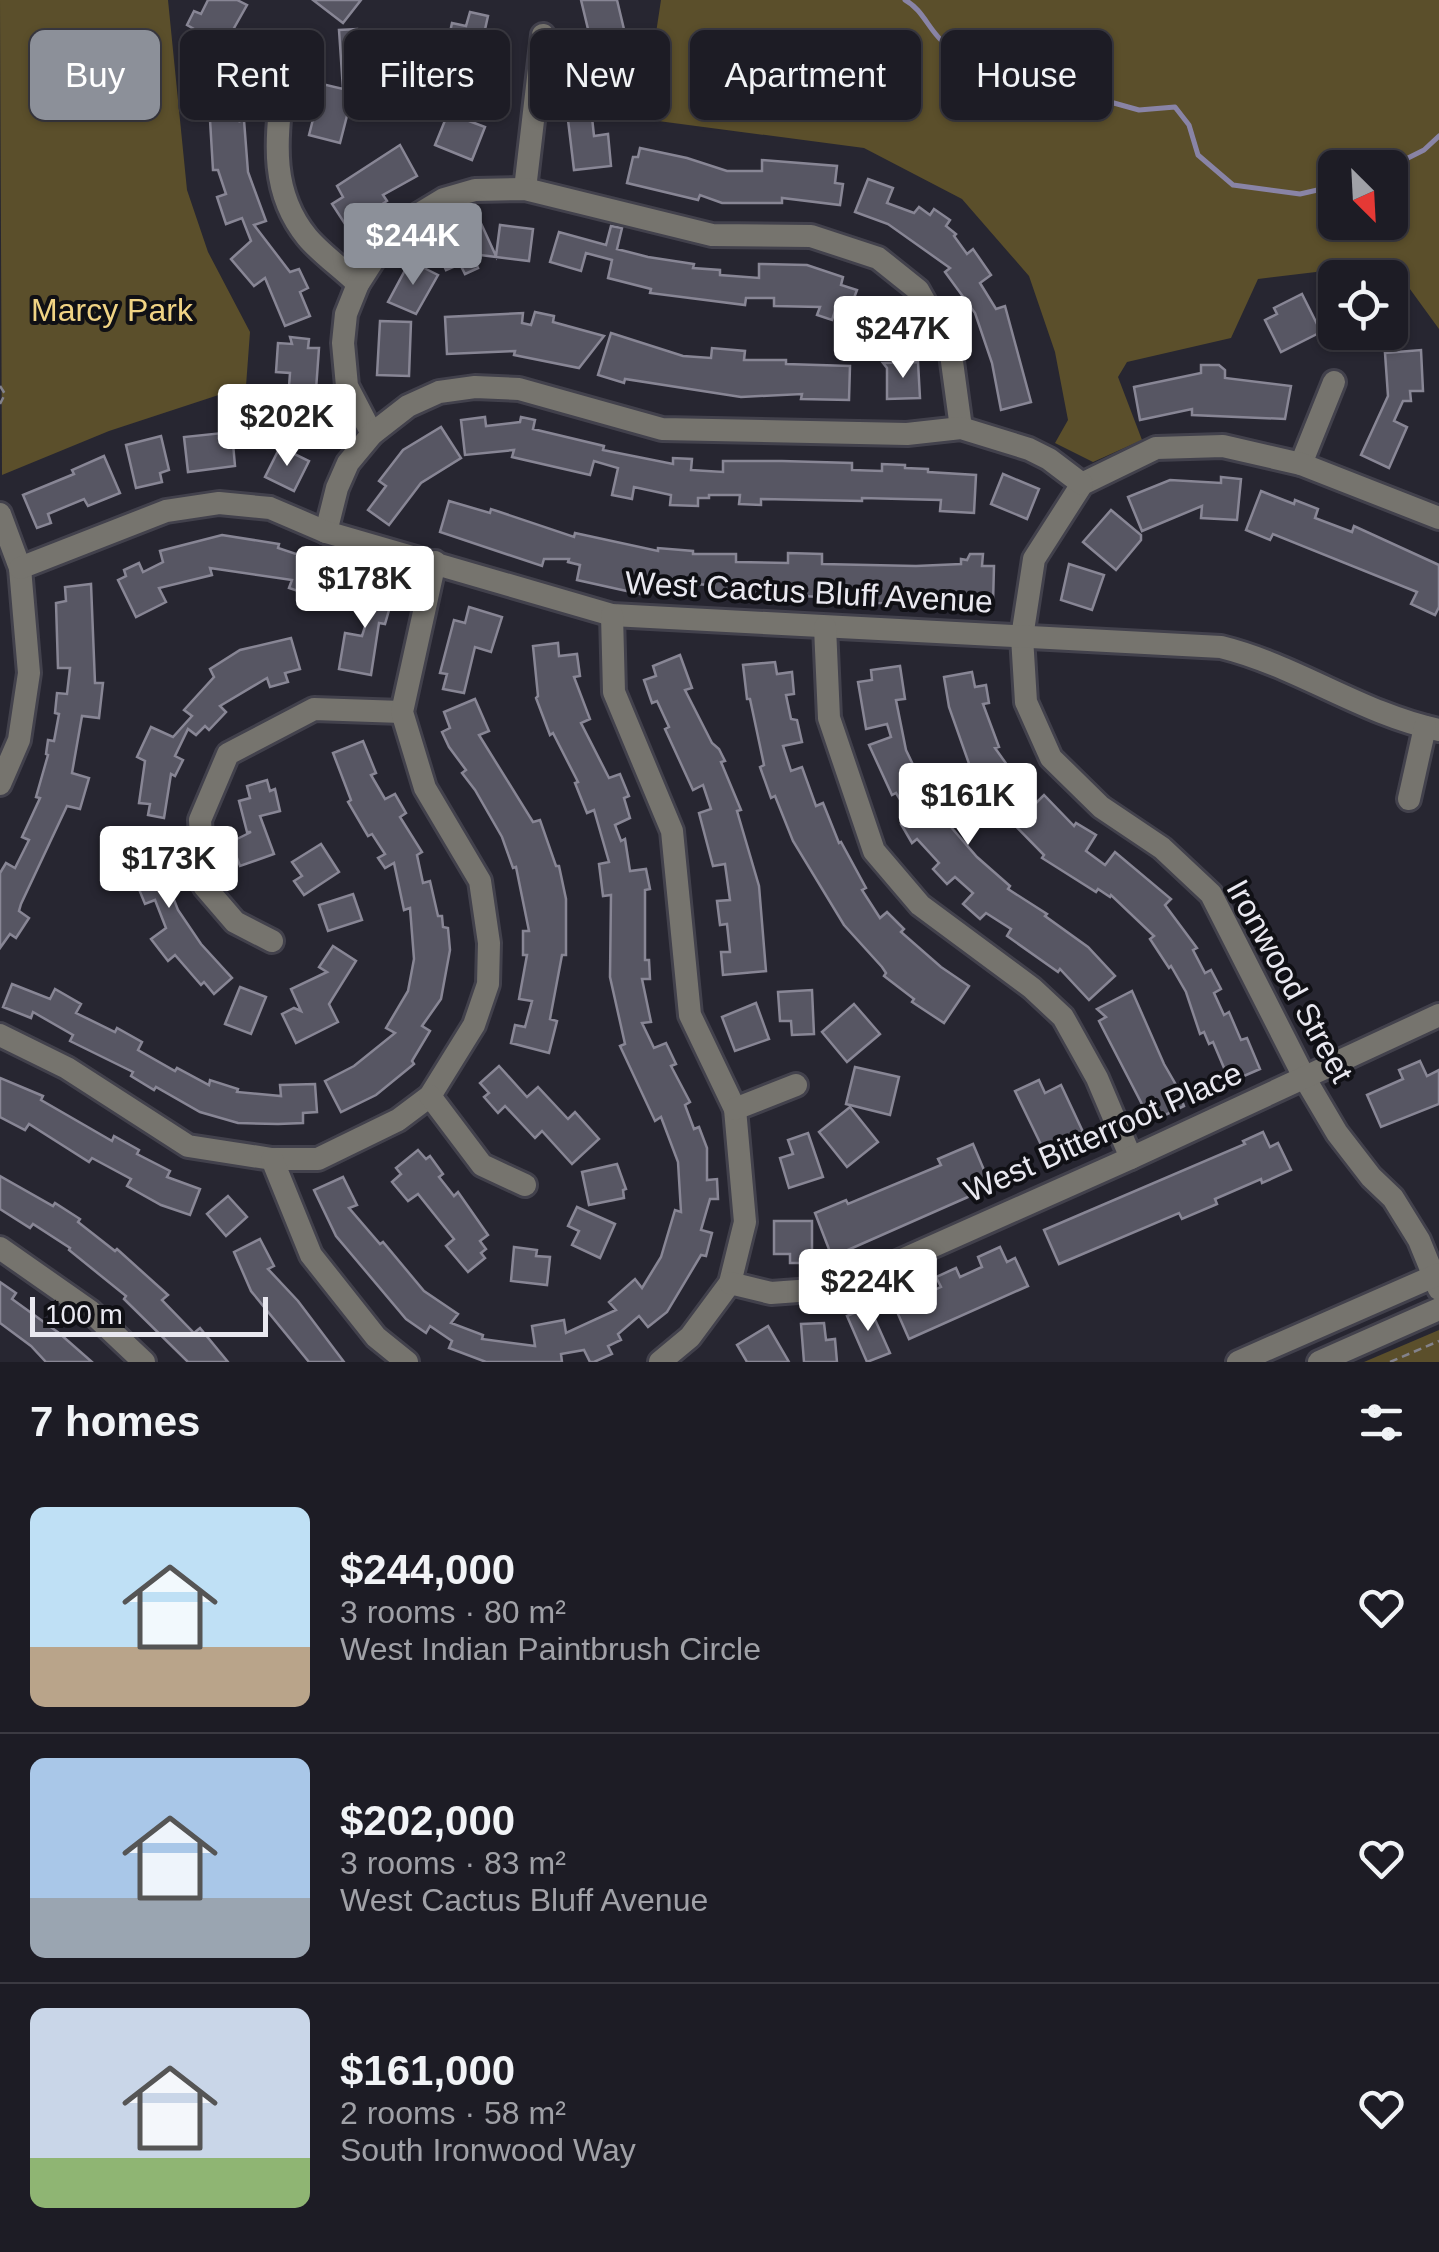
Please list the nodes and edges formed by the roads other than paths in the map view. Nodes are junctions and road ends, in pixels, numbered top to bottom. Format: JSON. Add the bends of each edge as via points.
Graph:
{"nodes":[{"id":1,"x":279,"y":120,"type":"edge"},
{"id":2,"x":533,"y":120,"type":"edge"},
{"id":3,"x":525,"y":189,"type":"junction"},
{"id":4,"x":358,"y":284,"type":"junction"},
{"id":5,"x":1334,"y":382,"type":"dead end"},
{"id":6,"x":961,"y":428,"type":"junction"},
{"id":7,"x":372,"y":434,"type":"junction"},
{"id":8,"x":1301,"y":464,"type":"junction"},
{"id":9,"x":1082,"y":484,"type":"junction"},
{"id":10,"x":0,"y":514,"type":"edge"},
{"id":11,"x":1439,"y":518,"type":"edge"},
{"id":12,"x":326,"y":532,"type":"junction"},
{"id":13,"x":435,"y":562,"type":"junction"},
{"id":14,"x":20,"y":568,"type":"junction"},
{"id":15,"x":612,"y":615,"type":"junction"},
{"id":16,"x":825,"y":627,"type":"junction"},
{"id":17,"x":1022,"y":637,"type":"junction"},
{"id":18,"x":402,"y":712,"type":"junction"},
{"id":19,"x":1432,"y":729,"type":"edge"},
{"id":20,"x":0,"y":784,"type":"edge"},
{"id":21,"x":1409,"y":799,"type":"dead end"},
{"id":22,"x":272,"y":941,"type":"dead end"},
{"id":23,"x":1439,"y":1015,"type":"edge"},
{"id":24,"x":0,"y":1035,"type":"edge"},
{"id":25,"x":1304,"y":1077,"type":"junction"},
{"id":26,"x":796,"y":1085,"type":"dead end"},
{"id":27,"x":430,"y":1096,"type":"junction"},
{"id":28,"x":736,"y":1109,"type":"junction"},
{"id":29,"x":1131,"y":1158,"type":"junction"},
{"id":30,"x":272,"y":1159,"type":"junction"},
{"id":31,"x":525,"y":1185,"type":"dead end"},
{"id":32,"x":0,"y":1248,"type":"edge"},
{"id":33,"x":1437,"y":1280,"type":"edge"},
{"id":34,"x":730,"y":1283,"type":"junction"},
{"id":35,"x":1439,"y":1310,"type":"edge"},
{"id":36,"x":144,"y":1362,"type":"edge"},
{"id":37,"x":407,"y":1362,"type":"edge"},
{"id":38,"x":660,"y":1362,"type":"edge"},
{"id":39,"x":1238,"y":1362,"type":"edge"},
{"id":40,"x":1319,"y":1362,"type":"edge"}],
"edges":[{"from":1,"to":4,"type":"street","via":[[278,172],[306,236]]},
{"from":2,"to":3,"type":"street"},
{"from":3,"to":4,"type":"street","via":[[475,190],[444,199],[383,245]]},
{"from":3,"to":6,"type":"street","via":[[712,235],[811,236],[878,258],[918,290],[950,347]]},
{"from":4,"to":7,"type":"street","via":[[346,314],[347,386]]},
{"from":5,"to":8,"type":"street"},
{"from":6,"to":7,"type":"street","via":[[907,434],[662,429],[519,389],[475,387],[439,392],[408,406]]},
{"from":6,"to":9,"type":"street","via":[[1049,458]]},
{"from":7,"to":12,"type":"street","via":[[342,476]]},
{"from":8,"to":9,"type":"street","via":[[1223,446],[1156,448]]},
{"from":8,"to":11,"type":"street"},
{"from":9,"to":17,"type":"street","name":"Ironwood Street","via":[[1034,559]]},
{"from":10,"to":14,"type":"street"},
{"from":12,"to":13,"type":"street","name":"West Cactus Bluff Avenue"},
{"from":12,"to":14,"type":"street","name":"West Cactus Bluff Avenue","via":[[270,508],[219,502],[166,511]]},
{"from":13,"to":15,"type":"street","name":"West Cactus Bluff Avenue"},
{"from":13,"to":18,"type":"street"},
{"from":14,"to":20,"type":"street","via":[[29,673],[19,740]]},
{"from":15,"to":16,"type":"street","name":"West Cactus Bluff Avenue"},
{"from":15,"to":28,"type":"street","via":[[614,692],[672,830],[690,1015]]},
{"from":16,"to":17,"type":"street","name":"West Cactus Bluff Avenue"},
{"from":16,"to":29,"type":"street","via":[[830,718],[874,851],[920,906],[1062,1017]]},
{"from":17,"to":19,"type":"street","name":"West Cactus Bluff Avenue","via":[[1222,647],[1377,713]]},
{"from":17,"to":25,"type":"street","name":"Ironwood Street","via":[[1026,702],[1051,758],[1211,894]]},
{"from":18,"to":22,"type":"street","via":[[314,708],[228,754],[200,820],[204,886],[234,922]]},
{"from":18,"to":27,"type":"street","via":[[424,788],[480,880],[489,943],[488,984],[474,1025]]},
{"from":19,"to":21,"type":"street"},
{"from":23,"to":25,"type":"street","name":"West Bitterroot Place"},
{"from":24,"to":30,"type":"street","via":[[67,1068],[188,1146]]},
{"from":25,"to":29,"type":"street","name":"West Bitterroot Place"},
{"from":25,"to":33,"type":"street","name":"Ironwood Street","via":[[1337,1133],[1393,1198]]},
{"from":26,"to":28,"type":"street"},
{"from":27,"to":30,"type":"street","via":[[398,1120],[318,1159]]},
{"from":27,"to":31,"type":"street","via":[[482,1165]]},
{"from":28,"to":34,"type":"street","via":[[745,1222]]},
{"from":29,"to":34,"type":"street","name":"West Bitterroot Place","via":[[838,1288],[771,1293]]},
{"from":30,"to":37,"type":"street","via":[[311,1255],[376,1336]]},
{"from":32,"to":36,"type":"street","via":[[90,1311]]},
{"from":33,"to":39,"type":"street"},
{"from":34,"to":38,"type":"street","via":[[690,1337]]},
{"from":35,"to":40,"type":"street"}]}
